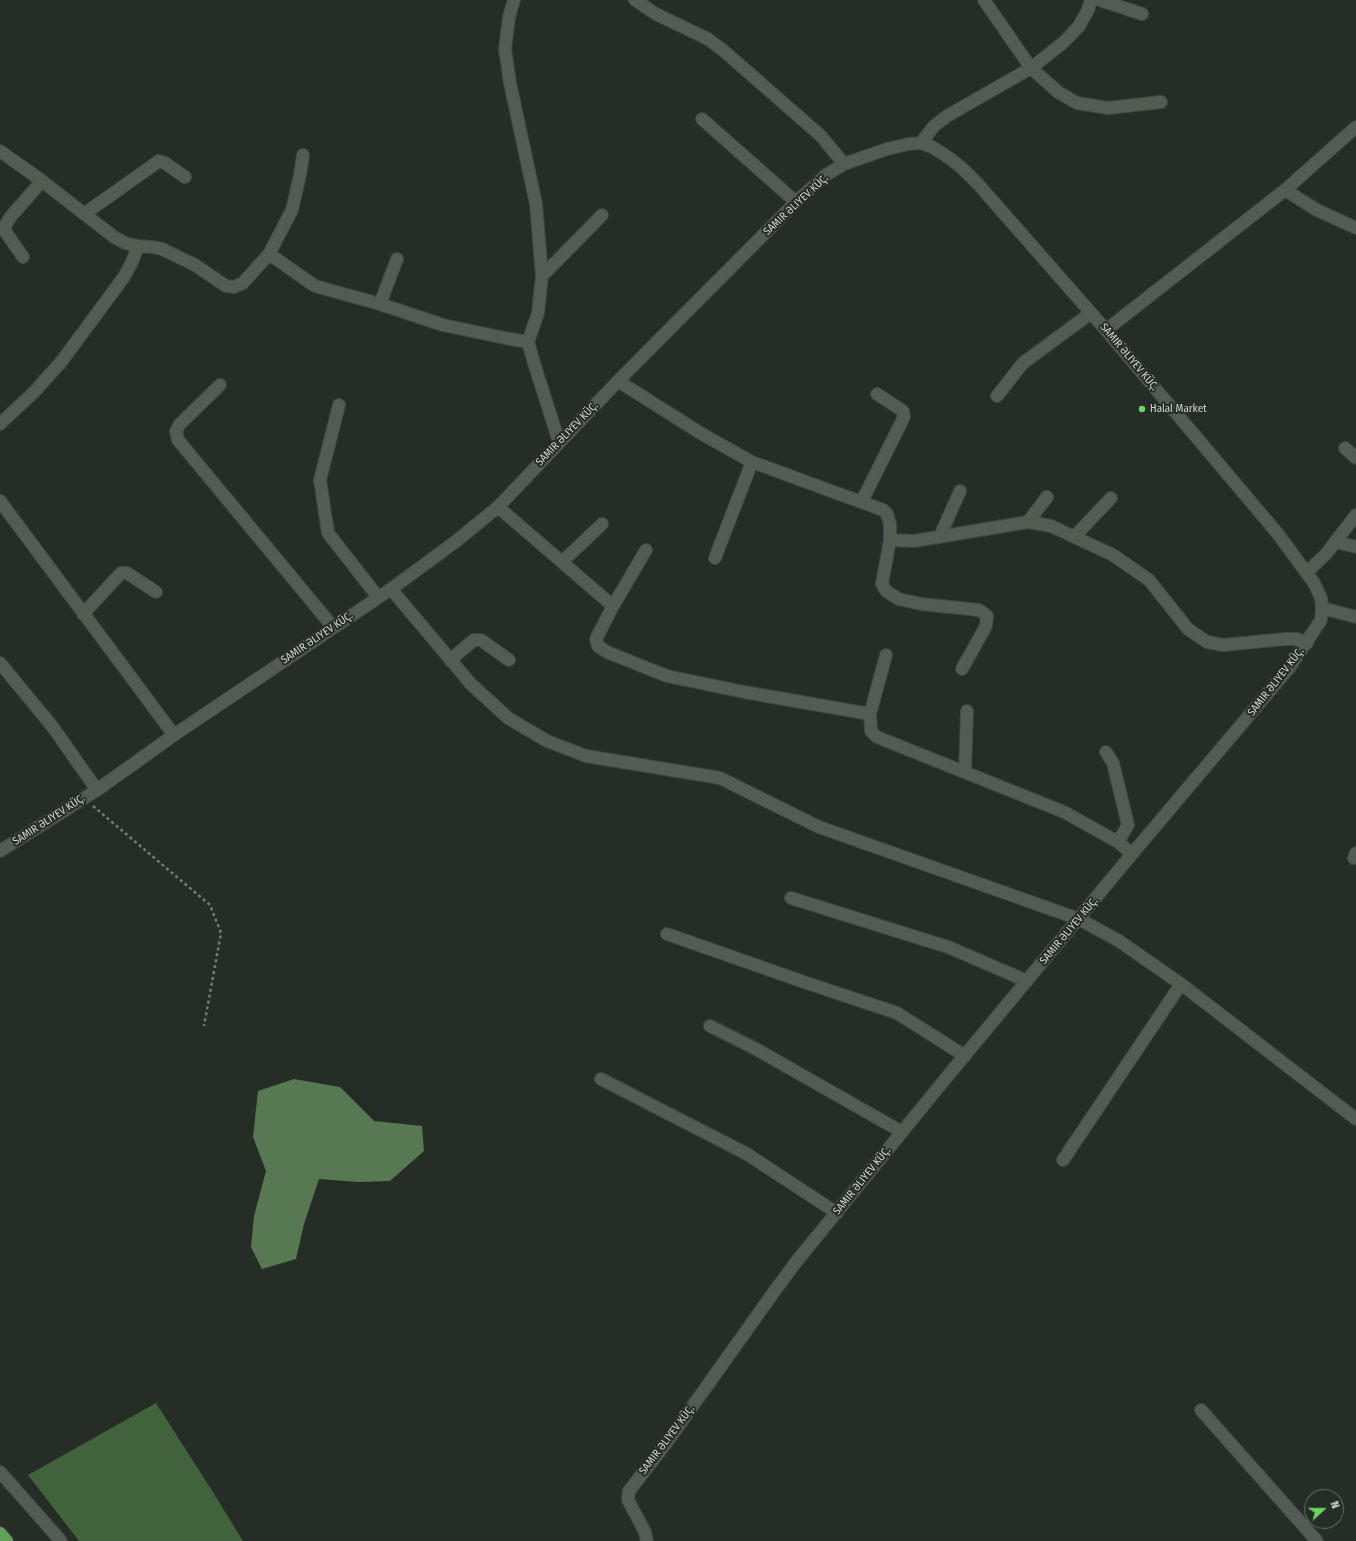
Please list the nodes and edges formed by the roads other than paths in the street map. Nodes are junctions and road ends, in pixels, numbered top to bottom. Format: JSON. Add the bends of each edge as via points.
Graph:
{"nodes":[{"id":1,"x":514,"y":0,"type":"edge"},
{"id":2,"x":635,"y":0,"type":"edge"},
{"id":3,"x":984,"y":0,"type":"edge"},
{"id":4,"x":1091,"y":0,"type":"edge"},
{"id":5,"x":1100,"y":0,"type":"edge"},
{"id":6,"x":1142,"y":14,"type":"dead end"},
{"id":7,"x":1031,"y":68,"type":"junction"},
{"id":8,"x":1161,"y":102,"type":"dead end"},
{"id":9,"x":702,"y":119,"type":"dead end"},
{"id":10,"x":1356,"y":127,"type":"edge"},
{"id":11,"x":921,"y":143,"type":"junction"},
{"id":12,"x":303,"y":155,"type":"dead end"},
{"id":13,"x":3,"y":157,"type":"edge"},
{"id":14,"x":844,"y":164,"type":"junction"},
{"id":15,"x":185,"y":177,"type":"dead end"},
{"id":16,"x":42,"y":181,"type":"junction"},
{"id":17,"x":1285,"y":190,"type":"junction"},
{"id":18,"x":796,"y":202,"type":"junction"},
{"id":19,"x":84,"y":214,"type":"junction"},
{"id":20,"x":602,"y":215,"type":"dead end"},
{"id":21,"x":1356,"y":228,"type":"edge"},
{"id":22,"x":138,"y":246,"type":"junction"},
{"id":23,"x":269,"y":254,"type":"junction"},
{"id":24,"x":23,"y":257,"type":"dead end"},
{"id":25,"x":397,"y":259,"type":"dead end"},
{"id":26,"x":542,"y":276,"type":"junction"},
{"id":27,"x":380,"y":304,"type":"junction"},
{"id":28,"x":1091,"y":313,"type":"junction"},
{"id":29,"x":1106,"y":330,"type":"junction"},
{"id":30,"x":528,"y":342,"type":"junction"},
{"id":31,"x":618,"y":381,"type":"junction"},
{"id":32,"x":220,"y":385,"type":"dead end"},
{"id":33,"x":877,"y":394,"type":"dead end"},
{"id":34,"x":997,"y":396,"type":"dead end"},
{"id":35,"x":339,"y":405,"type":"dead end"},
{"id":36,"x":0,"y":424,"type":"edge"},
{"id":37,"x":559,"y":442,"type":"junction"},
{"id":38,"x":1345,"y":448,"type":"dead end"},
{"id":39,"x":1356,"y":458,"type":"edge"},
{"id":40,"x":752,"y":462,"type":"junction"},
{"id":41,"x":960,"y":491,"type":"dead end"},
{"id":42,"x":1047,"y":497,"type":"dead end"},
{"id":43,"x":1111,"y":498,"type":"dead end"},
{"id":44,"x":0,"y":501,"type":"edge"},
{"id":45,"x":862,"y":501,"type":"junction"},
{"id":46,"x":498,"y":507,"type":"junction"},
{"id":47,"x":1356,"y":515,"type":"edge"},
{"id":48,"x":1028,"y":522,"type":"junction"},
{"id":49,"x":602,"y":524,"type":"dead end"},
{"id":50,"x":940,"y":536,"type":"junction"},
{"id":51,"x":1074,"y":537,"type":"junction"},
{"id":52,"x":890,"y":540,"type":"junction"},
{"id":53,"x":1336,"y":542,"type":"junction"},
{"id":54,"x":1356,"y":547,"type":"edge"},
{"id":55,"x":646,"y":550,"type":"dead end"},
{"id":56,"x":715,"y":558,"type":"dead end"},
{"id":57,"x":562,"y":562,"type":"junction"},
{"id":58,"x":1307,"y":572,"type":"junction"},
{"id":59,"x":391,"y":589,"type":"junction"},
{"id":60,"x":156,"y":592,"type":"dead end"},
{"id":61,"x":378,"y":597,"type":"junction"},
{"id":62,"x":612,"y":606,"type":"junction"},
{"id":63,"x":1322,"y":608,"type":"junction"},
{"id":64,"x":83,"y":614,"type":"junction"},
{"id":65,"x":1356,"y":617,"type":"edge"},
{"id":66,"x":333,"y":627,"type":"junction"},
{"id":67,"x":1307,"y":643,"type":"junction"},
{"id":68,"x":886,"y":655,"type":"dead end"},
{"id":69,"x":450,"y":660,"type":"junction"},
{"id":70,"x":509,"y":660,"type":"dead end"},
{"id":71,"x":0,"y":663,"type":"edge"},
{"id":72,"x":962,"y":669,"type":"dead end"},
{"id":73,"x":967,"y":711,"type":"dead end"},
{"id":74,"x":870,"y":714,"type":"junction"},
{"id":75,"x":174,"y":735,"type":"junction"},
{"id":76,"x":1106,"y":752,"type":"dead end"},
{"id":77,"x":965,"y":771,"type":"junction"},
{"id":78,"x":97,"y":790,"type":"junction"},
{"id":79,"x":1118,"y":842,"type":"junction"},
{"id":80,"x":0,"y":851,"type":"edge"},
{"id":81,"x":1132,"y":854,"type":"junction"},
{"id":82,"x":791,"y":898,"type":"dead end"},
{"id":83,"x":1079,"y":919,"type":"junction"},
{"id":84,"x":667,"y":934,"type":"dead end"},
{"id":85,"x":1027,"y":981,"type":"junction"},
{"id":86,"x":1181,"y":984,"type":"junction"},
{"id":87,"x":710,"y":1026,"type":"dead end"},
{"id":88,"x":965,"y":1056,"type":"junction"},
{"id":89,"x":601,"y":1080,"type":"dead end"},
{"id":90,"x":1356,"y":1119,"type":"edge"},
{"id":91,"x":902,"y":1132,"type":"junction"},
{"id":92,"x":1063,"y":1160,"type":"dead end"},
{"id":93,"x":837,"y":1213,"type":"junction"},
{"id":94,"x":1201,"y":1410,"type":"dead end"},
{"id":95,"x":0,"y":1472,"type":"edge"},
{"id":96,"x":0,"y":1533,"type":"edge"},
{"id":97,"x":7,"y":1541,"type":"edge"},
{"id":98,"x":61,"y":1541,"type":"edge"},
{"id":99,"x":647,"y":1541,"type":"edge"},
{"id":100,"x":1317,"y":1541,"type":"edge"}],
"edges":[{"from":1,"to":26,"type":"street","via":[[505,49],[536,204]]},
{"from":2,"to":14,"type":"street","via":[[656,14],[708,39],[724,51],[821,136]]},
{"from":3,"to":7,"type":"street"},
{"from":4,"to":7,"type":"street","via":[[1079,26],[1064,42]]},
{"from":5,"to":6,"type":"street"},
{"from":7,"to":8,"type":"street","via":[[1058,92],[1077,103],[1108,108]]},
{"from":7,"to":11,"type":"street","via":[[947,116],[934,126]]},
{"from":9,"to":18,"type":"street"},
{"from":10,"to":17,"type":"street"},
{"from":11,"to":14,"type":"street","name":"SAMIR ƏLIYEV KÜÇ.","via":[[887,149]]},
{"from":11,"to":28,"type":"street","name":"SAMIR ƏLIYEV KÜÇ.","via":[[945,154],[961,167]]},
{"from":12,"to":23,"type":"street","via":[[292,210]]},
{"from":13,"to":16,"type":"street"},
{"from":14,"to":18,"type":"street","name":"SAMIR ƏLIYEV KÜÇ.","via":[[826,175]]},
{"from":15,"to":19,"type":"street","via":[[159,161]]},
{"from":16,"to":19,"type":"street"},
{"from":16,"to":24,"type":"street","via":[[6,224],[5,231]]},
{"from":17,"to":21,"type":"street","via":[[1317,210]]},
{"from":17,"to":29,"type":"street"},
{"from":18,"to":31,"type":"street","name":"SAMIR ƏLIYEV KÜÇ."},
{"from":19,"to":22,"type":"street","via":[[124,243]]},
{"from":20,"to":26,"type":"street"},
{"from":22,"to":23,"type":"street","via":[[162,249],[195,265],[226,286],[234,287],[243,283]]},
{"from":22,"to":36,"type":"street","via":[[124,277],[62,362]]},
{"from":23,"to":27,"type":"street","via":[[316,286]]},
{"from":25,"to":27,"type":"street"},
{"from":26,"to":30,"type":"street","via":[[538,313]]},
{"from":27,"to":30,"type":"street","via":[[442,325]]},
{"from":28,"to":29,"type":"street","name":"SAMIR ƏLIYEV KÜÇ."},
{"from":28,"to":34,"type":"street","via":[[1023,363]]},
{"from":29,"to":58,"type":"street","name":"SAMIR ƏLIYEV KÜÇ."},
{"from":30,"to":37,"type":"street"},
{"from":31,"to":37,"type":"street","name":"SAMIR ƏLIYEV KÜÇ."},
{"from":31,"to":40,"type":"street"},
{"from":32,"to":66,"type":"street","via":[[180,424],[176,431],[178,440]]},
{"from":33,"to":45,"type":"street","via":[[903,411],[904,418]]},
{"from":35,"to":61,"type":"street","via":[[320,480],[328,533]]},
{"from":37,"to":46,"type":"street","name":"SAMIR ƏLIYEV KÜÇ."},
{"from":38,"to":39,"type":"street"},
{"from":40,"to":45,"type":"street"},
{"from":40,"to":56,"type":"street"},
{"from":41,"to":50,"type":"street"},
{"from":42,"to":48,"type":"street"},
{"from":43,"to":51,"type":"street"},
{"from":44,"to":64,"type":"street"},
{"from":45,"to":52,"type":"street","via":[[887,514]]},
{"from":46,"to":57,"type":"street"},
{"from":46,"to":59,"type":"street","name":"SAMIR ƏLIYEV KÜÇ."},
{"from":47,"to":53,"type":"street"},
{"from":48,"to":50,"type":"street"},
{"from":48,"to":51,"type":"street","via":[[1051,526]]},
{"from":49,"to":57,"type":"street"},
{"from":50,"to":52,"type":"street","via":[[914,541]]},
{"from":51,"to":67,"type":"street","via":[[1113,555],[1149,580],[1188,629],[1207,642],[1223,645],[1297,639]]},
{"from":52,"to":72,"type":"street","via":[[882,584],[886,591],[899,598],[921,604],[979,610],[986,616],[986,626]]},
{"from":53,"to":54,"type":"street"},
{"from":53,"to":58,"type":"street"},
{"from":55,"to":62,"type":"street"},
{"from":57,"to":62,"type":"street"},
{"from":58,"to":63,"type":"street","name":"SAMIR ƏLIYEV KÜÇ.","via":[[1321,598]]},
{"from":59,"to":61,"type":"street","name":"SAMIR ƏLIYEV KÜÇ."},
{"from":59,"to":69,"type":"street"},
{"from":60,"to":64,"type":"street","via":[[127,573],[121,573]]},
{"from":61,"to":66,"type":"street","name":"SAMIR ƏLIYEV KÜÇ."},
{"from":62,"to":74,"type":"street","via":[[596,638],[598,646],[607,652],[667,676]]},
{"from":63,"to":65,"type":"street"},
{"from":63,"to":67,"type":"street","name":"SAMIR ƏLIYEV KÜÇ.","via":[[1321,620]]},
{"from":64,"to":75,"type":"street"},
{"from":66,"to":75,"type":"street","name":"SAMIR ƏLIYEV KÜÇ."},
{"from":67,"to":81,"type":"street","name":"SAMIR ƏLIYEV KÜÇ.","via":[[1289,668]]},
{"from":68,"to":74,"type":"street"},
{"from":69,"to":70,"type":"street","via":[[474,640],[480,640]]},
{"from":69,"to":83,"type":"street","via":[[471,684],[508,718],[547,741],[586,756],[720,778],[819,827]]},
{"from":71,"to":78,"type":"street","via":[[52,726]]},
{"from":73,"to":77,"type":"street"},
{"from":74,"to":77,"type":"street","via":[[871,731],[877,737]]},
{"from":75,"to":78,"type":"street","name":"SAMIR ƏLIYEV KÜÇ."},
{"from":76,"to":79,"type":"street","via":[[1112,763],[1128,826]]},
{"from":77,"to":79,"type":"street","via":[[1064,812]]},
{"from":78,"to":80,"type":"street","name":"SAMIR ƏLIYEV KÜÇ."},
{"from":79,"to":81,"type":"street"},
{"from":81,"to":83,"type":"street","name":"SAMIR ƏLIYEV KÜÇ."},
{"from":82,"to":85,"type":"street","via":[[948,947]]},
{"from":83,"to":85,"type":"street","name":"SAMIR ƏLIYEV KÜÇ."},
{"from":83,"to":86,"type":"street","via":[[1119,941]]},
{"from":84,"to":88,"type":"street","via":[[897,1013]]},
{"from":85,"to":88,"type":"street","name":"SAMIR ƏLIYEV KÜÇ."},
{"from":86,"to":90,"type":"street"},
{"from":86,"to":92,"type":"street"},
{"from":87,"to":91,"type":"street","via":[[756,1049]]},
{"from":88,"to":91,"type":"street","name":"SAMIR ƏLIYEV KÜÇ."},
{"from":89,"to":93,"type":"street","via":[[747,1154]]},
{"from":91,"to":93,"type":"street","name":"SAMIR ƏLIYEV KÜÇ."},
{"from":93,"to":99,"type":"street","name":"SAMIR ƏLIYEV KÜÇ.","via":[[780,1283],[629,1491],[628,1500]]},
{"from":94,"to":100,"type":"street"},
{"from":95,"to":98,"type":"street"},
{"from":96,"to":97,"type":"highway"}]}
